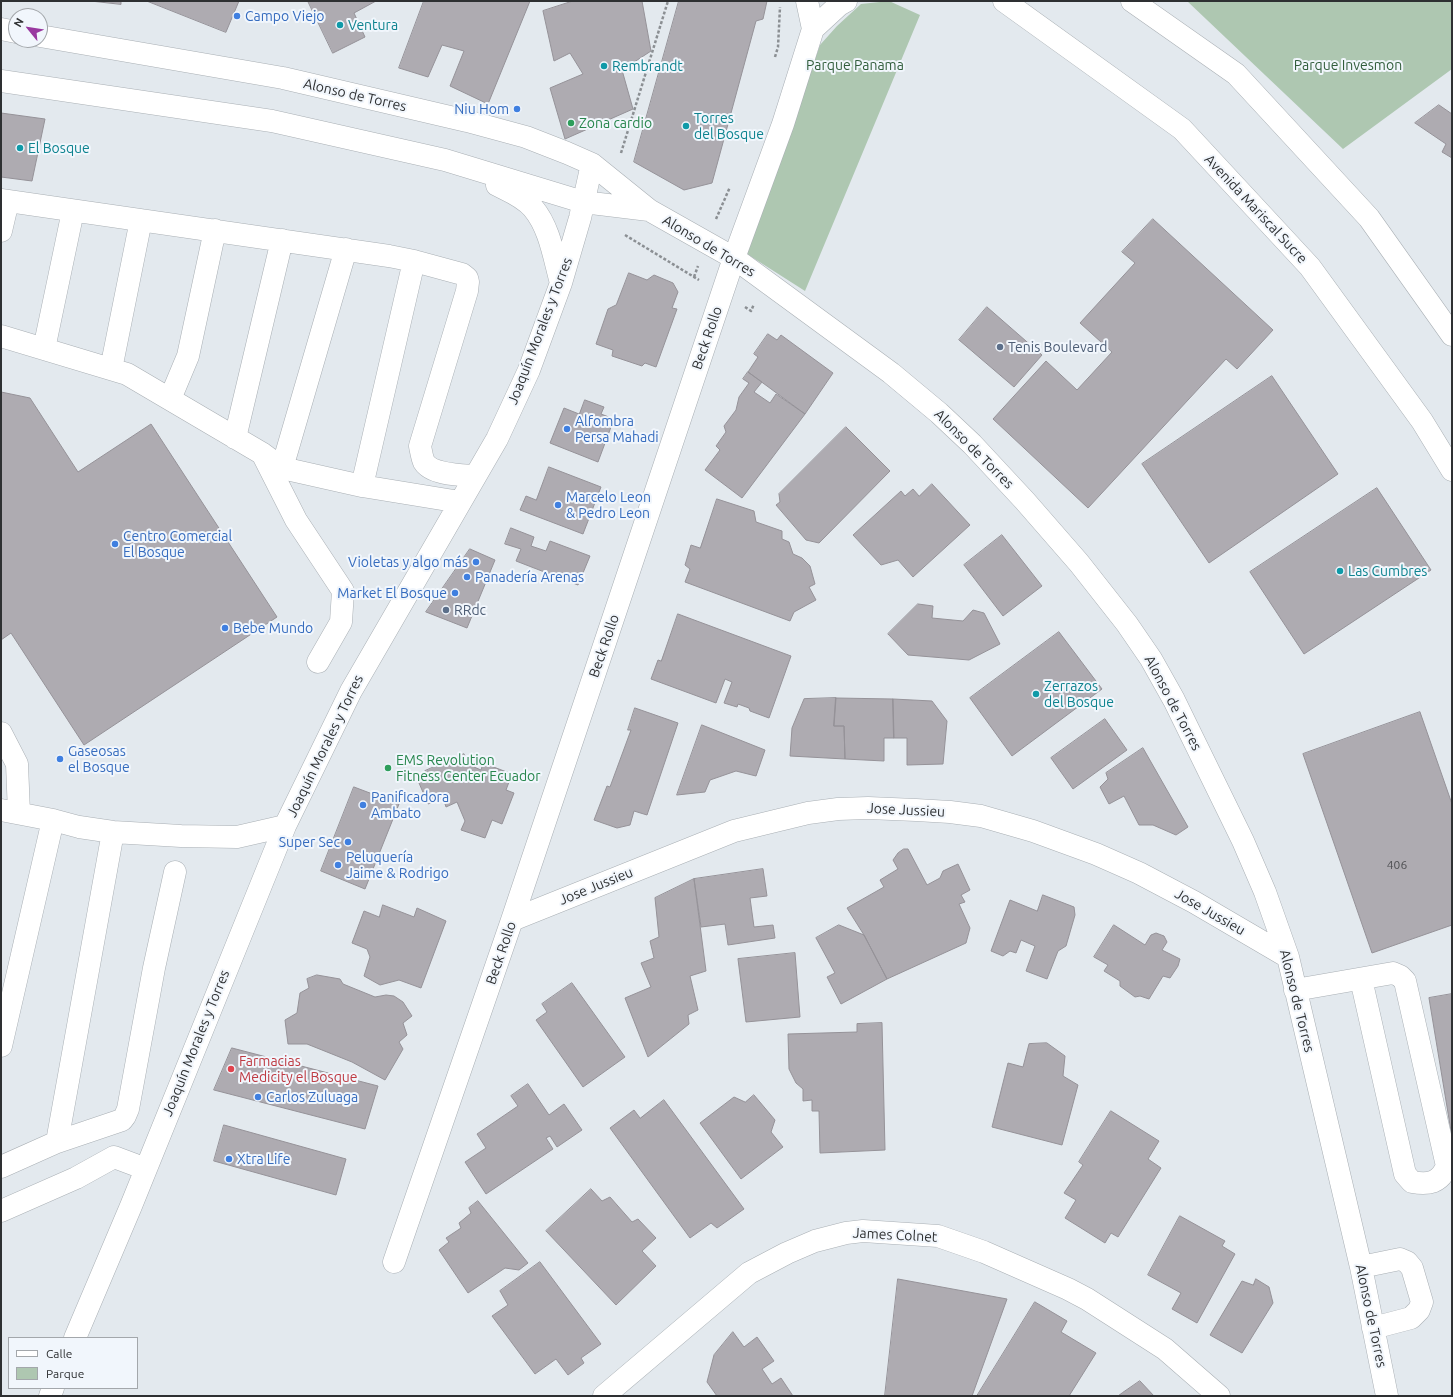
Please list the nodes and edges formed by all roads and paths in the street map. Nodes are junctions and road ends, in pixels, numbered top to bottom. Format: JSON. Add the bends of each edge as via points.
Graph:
{"nodes":[{"id":1,"x":668,"y":1,"type":"edge"},
{"id":2,"x":781,"y":1,"type":"edge"},
{"id":3,"x":808,"y":1,"type":"edge"},
{"id":4,"x":846,"y":1,"type":"edge"},
{"id":5,"x":1004,"y":1,"type":"edge"},
{"id":6,"x":1132,"y":1,"type":"edge"},
{"id":7,"x":813,"y":29,"type":"junction"},
{"id":8,"x":48,"y":37,"type":"edge"},
{"id":9,"x":774,"y":61,"type":"dead end"},
{"id":10,"x":1,"y":81,"type":"edge"},
{"id":11,"x":620,"y":154,"type":"dead end"},
{"id":12,"x":445,"y":160,"type":"junction"},
{"id":13,"x":592,"y":164,"type":"junction"},
{"id":14,"x":731,"y":184,"type":"dead end"},
{"id":15,"x":4,"y":200,"type":"edge"},
{"id":16,"x":583,"y":202,"type":"junction"},
{"id":17,"x":649,"y":210,"type":"junction"},
{"id":18,"x":73,"y":211,"type":"junction"},
{"id":19,"x":141,"y":220,"type":"junction"},
{"id":20,"x":215,"y":230,"type":"junction"},
{"id":21,"x":1,"y":231,"type":"edge"},
{"id":22,"x":620,"y":233,"type":"dead end"},
{"id":23,"x":282,"y":240,"type":"junction"},
{"id":24,"x":706,"y":242,"type":"junction"},
{"id":25,"x":346,"y":249,"type":"junction"},
{"id":26,"x":734,"y":258,"type":"junction"},
{"id":27,"x":414,"y":261,"type":"junction"},
{"id":28,"x":694,"y":277,"type":"junction"},
{"id":29,"x":561,"y":283,"type":"junction"},
{"id":30,"x":722,"y":294,"type":"junction"},
{"id":31,"x":752,"y":311,"type":"junction"},
{"id":32,"x":747,"y":312,"type":"dead end"},
{"id":33,"x":758,"y":313,"type":"dead end"},
{"id":34,"x":1452,"y":335,"type":"edge"},
{"id":35,"x":1,"y":336,"type":"edge"},
{"id":36,"x":44,"y":349,"type":"junction"},
{"id":37,"x":111,"y":369,"type":"junction"},
{"id":38,"x":170,"y":400,"type":"junction"},
{"id":39,"x":235,"y":438,"type":"junction"},
{"id":40,"x":263,"y":454,"type":"junction"},
{"id":41,"x":282,"y":468,"type":"junction"},
{"id":42,"x":1452,"y":470,"type":"edge"},
{"id":43,"x":475,"y":476,"type":"junction"},
{"id":44,"x":362,"y":486,"type":"junction"},
{"id":45,"x":460,"y":502,"type":"junction"},
{"id":46,"x":318,"y":662,"type":"dead end"},
{"id":47,"x":1,"y":733,"type":"edge"},
{"id":48,"x":10,"y":812,"type":"edge"},
{"id":49,"x":53,"y":820,"type":"junction"},
{"id":50,"x":285,"y":826,"type":"junction"},
{"id":51,"x":114,"y":832,"type":"junction"},
{"id":52,"x":175,"y":872,"type":"dead end"},
{"id":53,"x":512,"y":920,"type":"junction"},
{"id":54,"x":1288,"y":957,"type":"junction"},
{"id":55,"x":1361,"y":979,"type":"junction"},
{"id":56,"x":1295,"y":990,"type":"junction"},
{"id":57,"x":1,"y":1046,"type":"edge"},
{"id":58,"x":57,"y":1142,"type":"junction"},
{"id":59,"x":1,"y":1167,"type":"edge"},
{"id":60,"x":146,"y":1168,"type":"junction"},
{"id":61,"x":1,"y":1211,"type":"edge"},
{"id":62,"x":394,"y":1262,"type":"dead end"},
{"id":63,"x":1361,"y":1267,"type":"junction"},
{"id":64,"x":1373,"y":1328,"type":"junction"},
{"id":65,"x":75,"y":1337,"type":"edge"},
{"id":66,"x":604,"y":1396,"type":"edge"},
{"id":67,"x":1219,"y":1396,"type":"edge"},
{"id":68,"x":1387,"y":1396,"type":"edge"}],
"edges":[{"from":1,"to":11,"type":"path"},
{"from":2,"to":9,"type":"path","via":[[778,47]]},
{"from":3,"to":7,"type":"street","name":"Beck Rollo"},
{"from":4,"to":7,"type":"street","name":"Beck Rollo"},
{"from":5,"to":42,"type":"street","name":"Avenida Mariscal Sucre","via":[[1182,129],[1310,267],[1422,420]]},
{"from":6,"to":34,"type":"street","via":[[1236,74],[1369,218]]},
{"from":7,"to":26,"type":"street","name":"Beck Rollo","via":[[783,124]]},
{"from":8,"to":13,"type":"street","name":"Alonso de Torres","via":[[283,78],[519,135]]},
{"from":10,"to":12,"type":"street","name":"Alonso de Torres","via":[[272,121]]},
{"from":12,"to":16,"type":"street","name":"Alonso de Torres"},
{"from":12,"to":29,"type":"street","name":"Alonso de Torres","via":[[514,193],[532,207],[543,224]]},
{"from":13,"to":16,"type":"street","name":"Joaquín Morales y Torres"},
{"from":13,"to":17,"type":"street","name":"Alonso de Torres"},
{"from":14,"to":24,"type":"path"},
{"from":15,"to":18,"type":"street"},
{"from":15,"to":21,"type":"street"},
{"from":16,"to":17,"type":"street","name":"Alonso de Torres"},
{"from":16,"to":29,"type":"street","name":"Joaquín Morales y Torres"},
{"from":17,"to":24,"type":"street","name":"Alonso de Torres"},
{"from":18,"to":19,"type":"street"},
{"from":18,"to":36,"type":"street"},
{"from":19,"to":20,"type":"street"},
{"from":19,"to":37,"type":"street"},
{"from":20,"to":23,"type":"street"},
{"from":20,"to":38,"type":"street","via":[[188,356]]},
{"from":22,"to":28,"type":"path"},
{"from":23,"to":25,"type":"street"},
{"from":23,"to":39,"type":"street"},
{"from":24,"to":26,"type":"street","name":"Alonso de Torres"},
{"from":24,"to":28,"type":"path"},
{"from":25,"to":27,"type":"street"},
{"from":25,"to":41,"type":"street"},
{"from":26,"to":30,"type":"street","name":"Beck Rollo"},
{"from":26,"to":54,"type":"street","name":"Alonso de Torres","via":[[891,373],[939,413],[1025,501],[1127,624],[1151,659],[1174,700],[1243,841],[1265,892]]},
{"from":27,"to":43,"type":"street","via":[[462,274],[467,278],[467,292],[420,446],[424,462],[435,470]]},
{"from":27,"to":44,"type":"street"},
{"from":28,"to":30,"type":"path"},
{"from":29,"to":43,"type":"street","name":"Joaquín Morales y Torres","via":[[523,382],[497,438]]},
{"from":30,"to":31,"type":"path"},
{"from":30,"to":53,"type":"street","name":"Beck Rollo"},
{"from":31,"to":32,"type":"path"},
{"from":31,"to":33,"type":"path"},
{"from":35,"to":36,"type":"street"},
{"from":36,"to":37,"type":"street"},
{"from":37,"to":38,"type":"street","via":[[127,374]]},
{"from":38,"to":39,"type":"street"},
{"from":39,"to":40,"type":"street"},
{"from":40,"to":41,"type":"street"},
{"from":40,"to":46,"type":"street","via":[[296,520],[343,591],[341,622]]},
{"from":41,"to":44,"type":"street"},
{"from":43,"to":45,"type":"street","name":"Joaquín Morales y Torres"},
{"from":44,"to":45,"type":"street"},
{"from":45,"to":50,"type":"street","name":"Joaquín Morales y Torres","via":[[351,691]]},
{"from":47,"to":48,"type":"street","via":[[17,764]]},
{"from":48,"to":49,"type":"street"},
{"from":49,"to":51,"type":"street"},
{"from":49,"to":57,"type":"street"},
{"from":50,"to":51,"type":"street","via":[[237,837]]},
{"from":50,"to":60,"type":"street","name":"Joaquín Morales y Torres"},
{"from":51,"to":58,"type":"street"},
{"from":52,"to":58,"type":"street","via":[[125,1116],[122,1120]]},
{"from":53,"to":54,"type":"street","name":"Jose Jussieu","via":[[734,831],[808,813],[838,809],[916,810],[981,816],[1033,831],[1096,854],[1194,902]]},
{"from":53,"to":62,"type":"street","name":"Beck Rollo"},
{"from":54,"to":56,"type":"street","name":"Alonso de Torres"},
{"from":55,"to":55,"type":"street","via":[[1405,1174],[1412,1182],[1422,1184],[1439,1180],[1447,1166],[1405,980],[1393,973]]},
{"from":55,"to":56,"type":"street"},
{"from":56,"to":63,"type":"street","name":"Alonso de Torres"},
{"from":58,"to":59,"type":"street"},
{"from":60,"to":61,"type":"street","via":[[114,1157],[76,1178]]},
{"from":60,"to":65,"type":"street","name":"Joaquín Morales y Torres"},
{"from":63,"to":64,"type":"street","name":"Alonso de Torres"},
{"from":63,"to":64,"type":"street","via":[[1400,1259],[1407,1262],[1412,1268],[1422,1302],[1419,1310],[1411,1318]]},
{"from":64,"to":68,"type":"street","name":"Alonso de Torres"},
{"from":66,"to":67,"type":"street","name":"James Colnet","via":[[748,1273],[814,1241],[863,1231],[938,1236],[979,1249],[1068,1289],[1165,1349]]}]}
